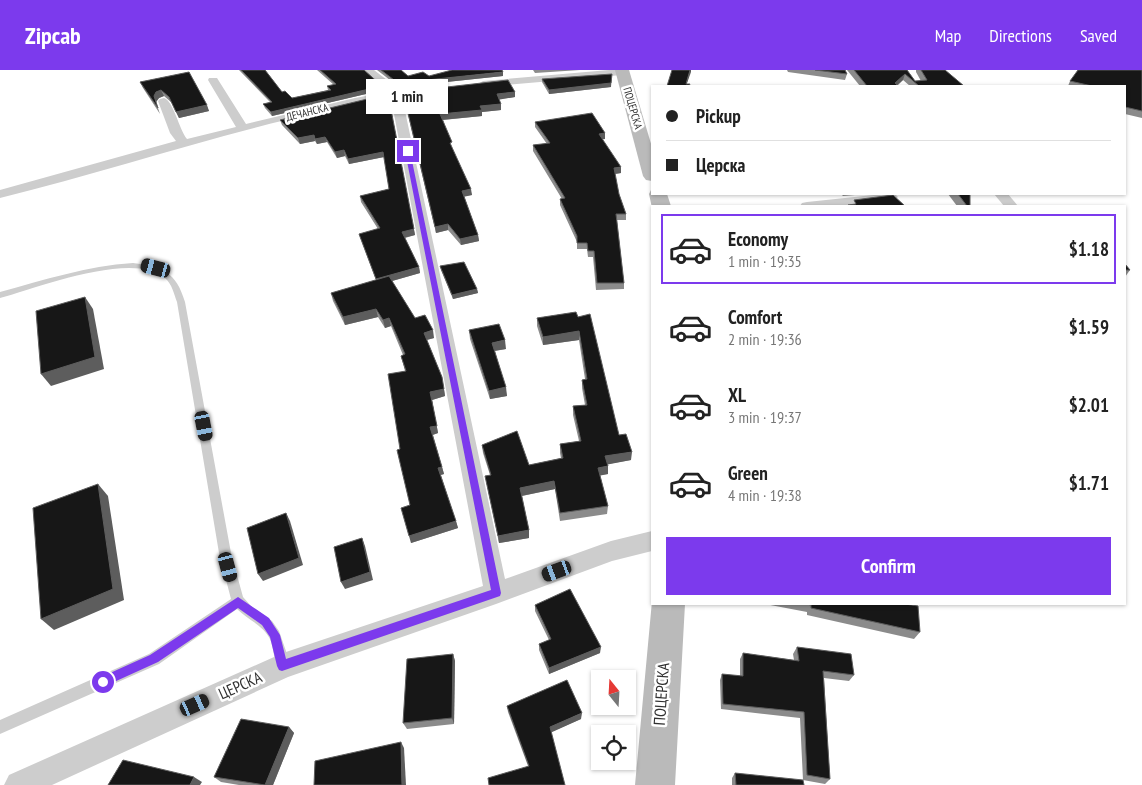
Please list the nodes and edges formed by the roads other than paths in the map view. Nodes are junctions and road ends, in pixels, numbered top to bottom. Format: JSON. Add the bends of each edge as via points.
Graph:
{"nodes":[{"id":1,"x":368,"y":70,"type":"edge"},
{"id":2,"x":622,"y":71,"type":"edge"},
{"id":3,"x":213,"y":80,"type":"dead end"},
{"id":4,"x":475,"y":84,"type":"edge"},
{"id":5,"x":436,"y":89,"type":"edge"},
{"id":6,"x":396,"y":93,"type":"junction"},
{"id":7,"x":164,"y":101,"type":"edge"},
{"id":8,"x":243,"y":128,"type":"junction"},
{"id":9,"x":184,"y":143,"type":"junction"},
{"id":10,"x":651,"y":172,"type":"edge"},
{"id":11,"x":0,"y":194,"type":"edge"},
{"id":12,"x":1002,"y":195,"type":"edge"},
{"id":13,"x":838,"y":197,"type":"edge"},
{"id":14,"x":891,"y":197,"type":"edge"},
{"id":15,"x":810,"y":205,"type":"edge"},
{"id":16,"x":1010,"y":205,"type":"edge"},
{"id":17,"x":0,"y":294,"type":"edge"},
{"id":18,"x":651,"y":541,"type":"edge"},
{"id":19,"x":496,"y":593,"type":"junction"},
{"id":20,"x":238,"y":602,"type":"junction"},
{"id":21,"x":668,"y":605,"type":"edge"},
{"id":22,"x":282,"y":666,"type":"junction"},
{"id":23,"x":0,"y":727,"type":"edge"},
{"id":24,"x":50,"y":776,"type":"edge"},
{"id":25,"x":20,"y":785,"type":"edge"},
{"id":26,"x":655,"y":785,"type":"edge"}],
"edges":[{"from":1,"to":6,"type":"street"},
{"from":2,"to":4,"type":"street"},
{"from":2,"to":10,"type":"main road","name":"ПОЦЕРСКА"},
{"from":3,"to":8,"type":"street"},
{"from":5,"to":6,"type":"street","name":"ДЕЧАНСКА"},
{"from":6,"to":8,"type":"street","name":"ДЕЧАНСКА"},
{"from":6,"to":19,"type":"street"},
{"from":7,"to":9,"type":"street","via":[[176,133]]},
{"from":8,"to":9,"type":"street","name":"ДЕЧАНСКА"},
{"from":9,"to":11,"type":"street","name":"ДЕЧАНСКА"},
{"from":12,"to":16,"type":"street"},
{"from":13,"to":14,"type":"street"},
{"from":13,"to":15,"type":"street"},
{"from":17,"to":20,"type":"lane","via":[[70,275],[124,265],[156,268],[176,285],[225,553]]},
{"from":18,"to":19,"type":"street","name":"ЦЕРСКА","via":[[611,551]]},
{"from":19,"to":22,"type":"street","name":"ЦЕРСКА"},
{"from":20,"to":22,"type":"lane","via":[[265,622],[275,635]]},
{"from":20,"to":23,"type":"lane","via":[[154,659]]},
{"from":21,"to":26,"type":"main road","name":"ПОЦЕРСКА"},
{"from":22,"to":24,"type":"street","name":"ЦЕРСКА"},
{"from":24,"to":25,"type":"street","name":"ЦЕРСКА"}]}
